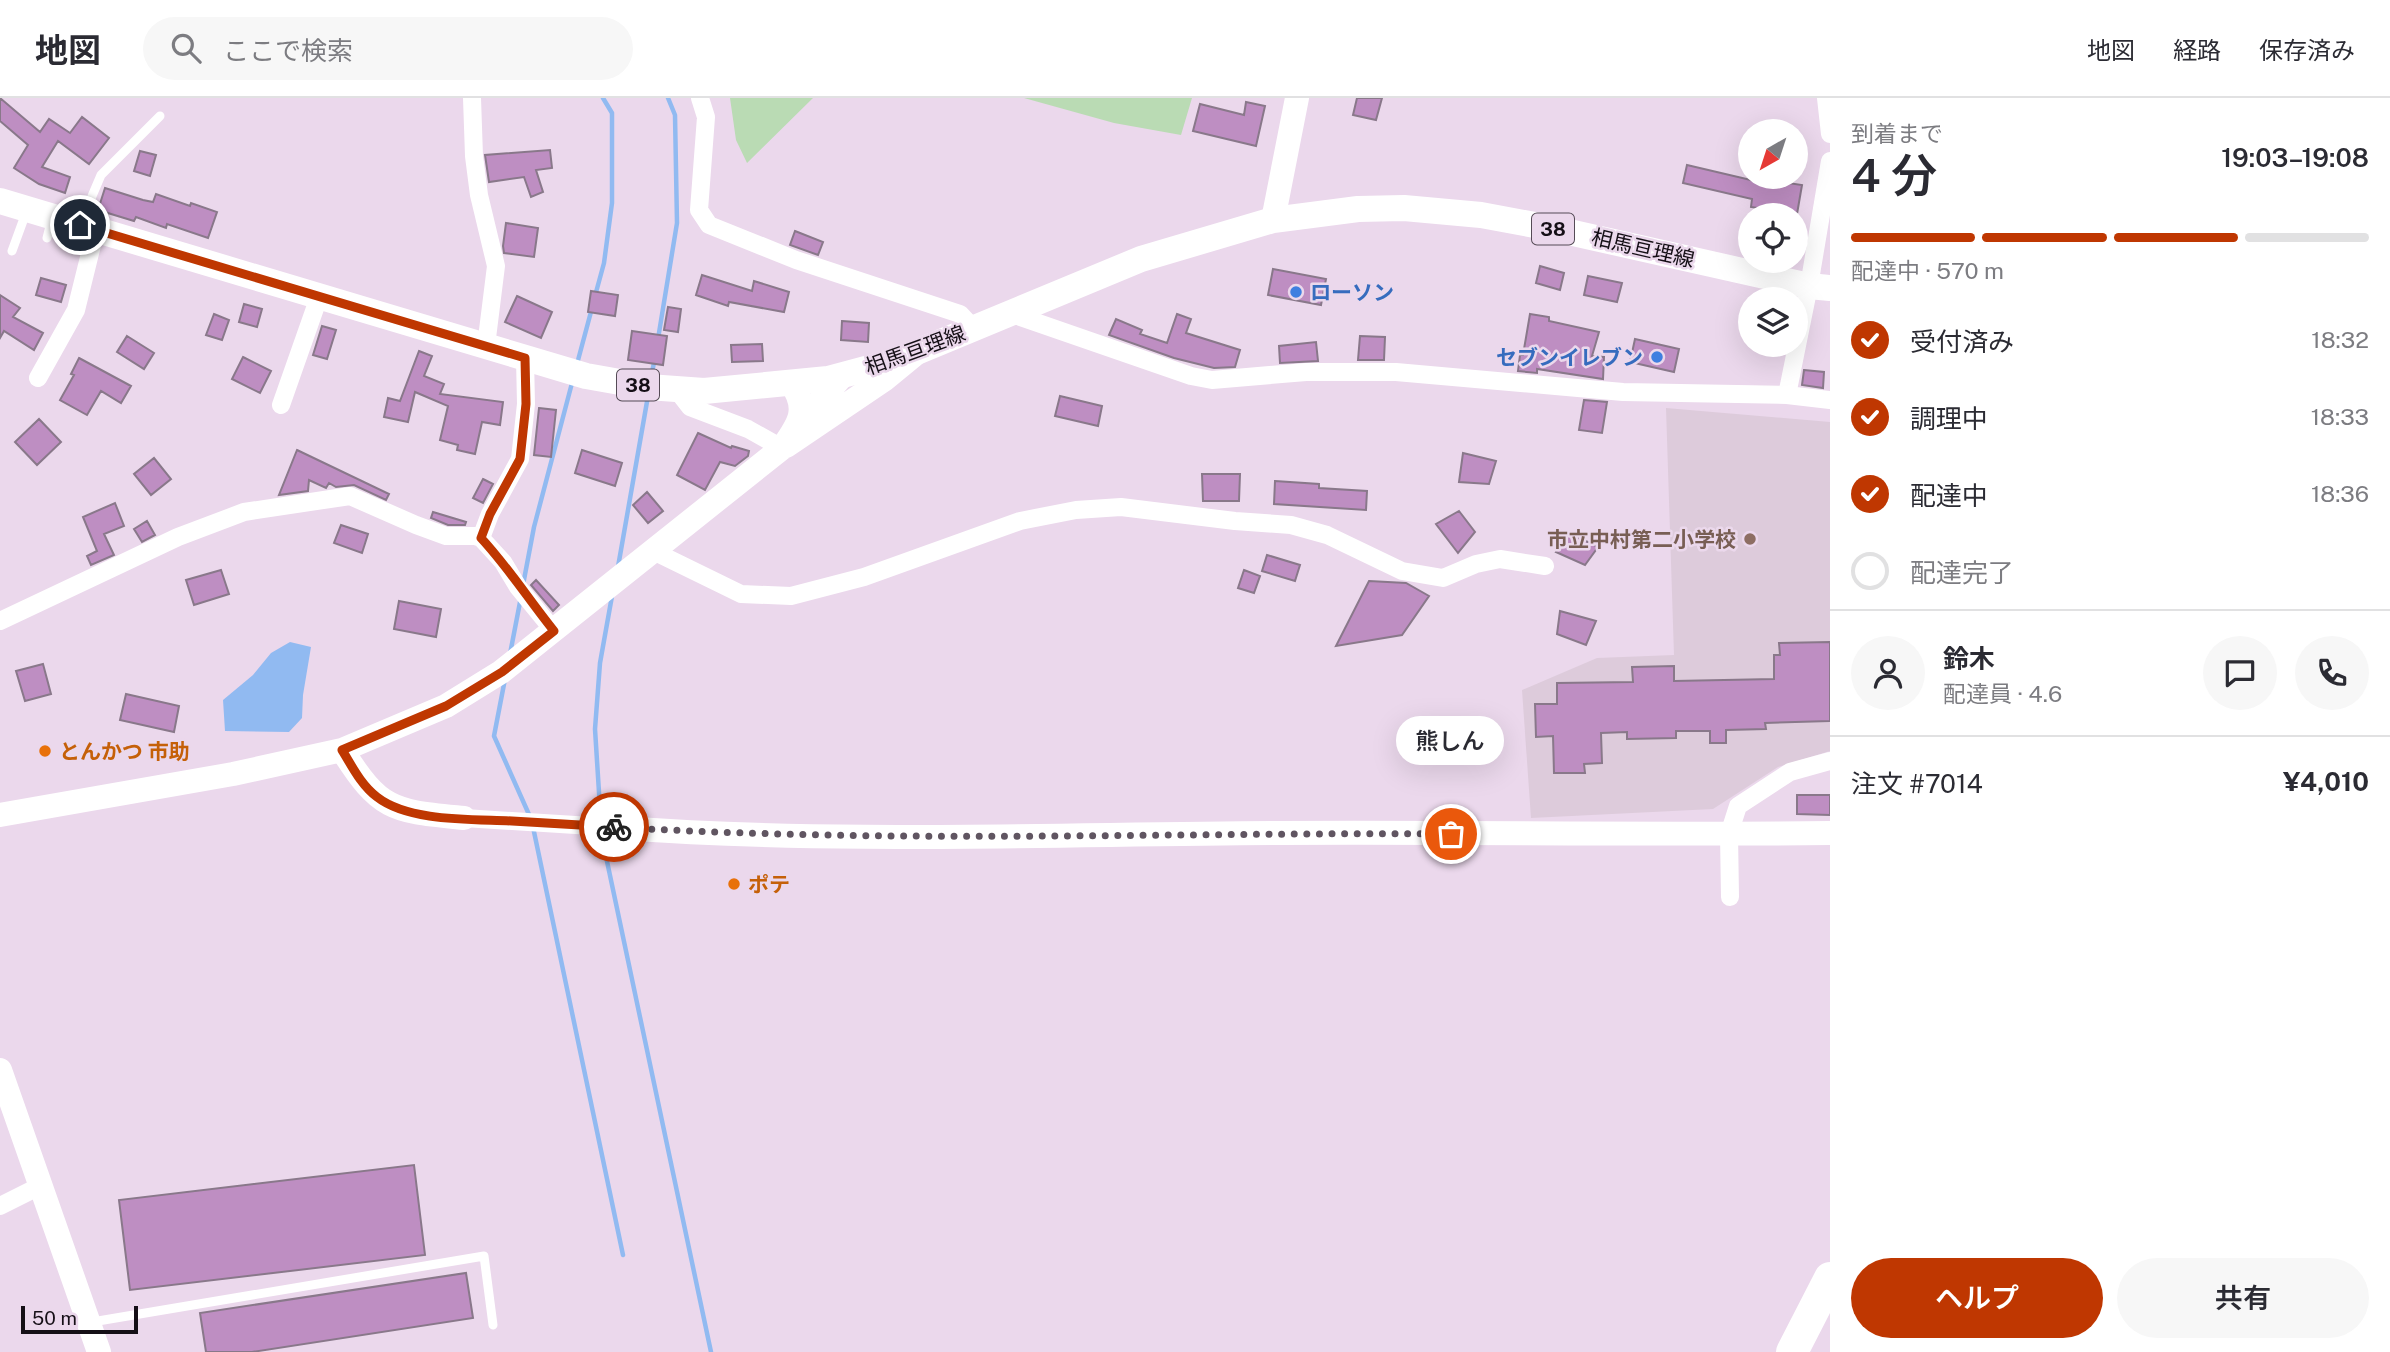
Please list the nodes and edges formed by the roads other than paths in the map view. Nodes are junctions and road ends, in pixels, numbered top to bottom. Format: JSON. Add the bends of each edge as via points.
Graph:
{"nodes":[{"id":1,"x":472,"y":98,"type":"edge"},
{"id":2,"x":699,"y":98,"type":"edge"},
{"id":3,"x":1297,"y":98,"type":"edge"},
{"id":4,"x":1826,"y":98,"type":"edge"},
{"id":5,"x":160,"y":116,"type":"dead end"},
{"id":6,"x":1830,"y":134,"type":"edge"},
{"id":7,"x":1830,"y":161,"type":"edge"},
{"id":8,"x":0,"y":201,"type":"edge"},
{"id":9,"x":27,"y":209,"type":"junction"},
{"id":10,"x":1273,"y":220,"type":"junction"},
{"id":11,"x":88,"y":227,"type":"junction"},
{"id":12,"x":12,"y":251,"type":"dead end"},
{"id":13,"x":1820,"y":287,"type":"edge"},
{"id":14,"x":319,"y":296,"type":"junction"},
{"id":15,"x":1012,"y":314,"type":"junction"},
{"id":16,"x":974,"y":329,"type":"junction"},
{"id":17,"x":486,"y":346,"type":"junction"},
{"id":18,"x":916,"y":353,"type":"junction"},
{"id":19,"x":525,"y":358,"type":"junction"},
{"id":20,"x":844,"y":375,"type":"junction"},
{"id":21,"x":38,"y":378,"type":"dead end"},
{"id":22,"x":791,"y":383,"type":"junction"},
{"id":23,"x":677,"y":389,"type":"junction"},
{"id":24,"x":1787,"y":395,"type":"junction"},
{"id":25,"x":1830,"y":400,"type":"edge"},
{"id":26,"x":281,"y":405,"type":"dead end"},
{"id":27,"x":797,"y":428,"type":"junction"},
{"id":28,"x":782,"y":448,"type":"junction"},
{"id":29,"x":481,"y":538,"type":"junction"},
{"id":30,"x":653,"y":551,"type":"junction"},
{"id":31,"x":1545,"y":566,"type":"dead end"},
{"id":32,"x":0,"y":621,"type":"edge"},
{"id":33,"x":554,"y":631,"type":"junction"},
{"id":34,"x":342,"y":750,"type":"junction"},
{"id":35,"x":1830,"y":761,"type":"edge"},
{"id":36,"x":0,"y":815,"type":"edge"},
{"id":37,"x":464,"y":818,"type":"joint"},
{"id":38,"x":623,"y":828,"type":"joint"},
{"id":39,"x":1830,"y":833,"type":"edge"},
{"id":40,"x":1729,"y":834,"type":"junction"},
{"id":41,"x":1730,"y":897,"type":"dead end"},
{"id":42,"x":0,"y":1070,"type":"edge"},
{"id":43,"x":42,"y":1185,"type":"junction"},
{"id":44,"x":0,"y":1206,"type":"edge"},
{"id":45,"x":1830,"y":1278,"type":"edge"},
{"id":46,"x":90,"y":1323,"type":"junction"},
{"id":47,"x":494,"y":1325,"type":"dead end"},
{"id":48,"x":99,"y":1352,"type":"edge"},
{"id":49,"x":1792,"y":1352,"type":"edge"}],
"edges":[{"from":1,"to":17,"type":"street","via":[[474,156],[496,266]]},
{"from":2,"to":16,"type":"street","via":[[706,117],[699,210],[709,225],[796,260],[960,314]]},
{"from":3,"to":10,"type":"street"},
{"from":4,"to":6,"type":"street"},
{"from":5,"to":11,"type":"lane","via":[[101,175]]},
{"from":7,"to":13,"type":"street"},
{"from":8,"to":9,"type":"main road","name":"相馬亘理線","number":"38"},
{"from":9,"to":11,"type":"main road","name":"相馬亘理線","number":"38","via":[[50,227]]},
{"from":9,"to":12,"type":"lane"},
{"from":10,"to":13,"type":"main road","name":"相馬亘理線","number":"38","via":[[1358,209],[1481,215]]},
{"from":10,"to":15,"type":"main road","name":"相馬亘理線","number":"38","via":[[1141,259]]},
{"from":11,"to":14,"type":"main road","name":"相馬亘理線","number":"38"},
{"from":11,"to":21,"type":"street","via":[[76,310]]},
{"from":13,"to":24,"type":"street"},
{"from":14,"to":17,"type":"main road","name":"相馬亘理線","number":"38"},
{"from":14,"to":26,"type":"street"},
{"from":15,"to":16,"type":"main road","name":"相馬亘理線","number":"38"},
{"from":15,"to":24,"type":"street","via":[[1212,380],[1306,372],[1396,372],[1623,392]]},
{"from":16,"to":18,"type":"main road","name":"相馬亘理線","number":"38"},
{"from":17,"to":19,"type":"main road","name":"相馬亘理線","number":"38"},
{"from":18,"to":20,"type":"main road","name":"相馬亘理線","number":"38"},
{"from":18,"to":28,"type":"street"},
{"from":19,"to":23,"type":"main road","name":"相馬亘理線","number":"38","via":[[586,376]]},
{"from":19,"to":29,"type":"street","via":[[520,459]]},
{"from":20,"to":22,"type":"main road","name":"相馬亘理線","number":"38"},
{"from":20,"to":27,"type":"street"},
{"from":22,"to":23,"type":"main road","name":"相馬亘理線","number":"38"},
{"from":22,"to":27,"type":"street","via":[[799,394]]},
{"from":23,"to":28,"type":"street","via":[[690,407],[748,429]]},
{"from":24,"to":25,"type":"street"},
{"from":27,"to":28,"type":"street"},
{"from":28,"to":30,"type":"street"},
{"from":29,"to":32,"type":"street","via":[[446,536],[350,496],[244,512],[178,537]]},
{"from":29,"to":33,"type":"street"},
{"from":30,"to":31,"type":"street","via":[[741,594],[791,596],[864,577],[1020,521],[1121,506],[1291,525],[1327,535],[1402,571],[1443,578],[1500,559]]},
{"from":30,"to":33,"type":"street"},
{"from":33,"to":34,"type":"street","via":[[502,672],[446,706]]},
{"from":34,"to":36,"type":"street"},
{"from":34,"to":37,"type":"street","via":[[377,797],[420,814]]},
{"from":35,"to":40,"type":"street","via":[[1790,772],[1738,806]]},
{"from":37,"to":38,"type":"street"},
{"from":38,"to":40,"type":"street","via":[[906,836]]},
{"from":39,"to":40,"type":"street"},
{"from":40,"to":41,"type":"street"},
{"from":42,"to":43,"type":"street"},
{"from":43,"to":44,"type":"street"},
{"from":43,"to":46,"type":"street"},
{"from":45,"to":49,"type":"highway"},
{"from":46,"to":47,"type":"lane","via":[[484,1256]]},
{"from":46,"to":48,"type":"street"}]}
